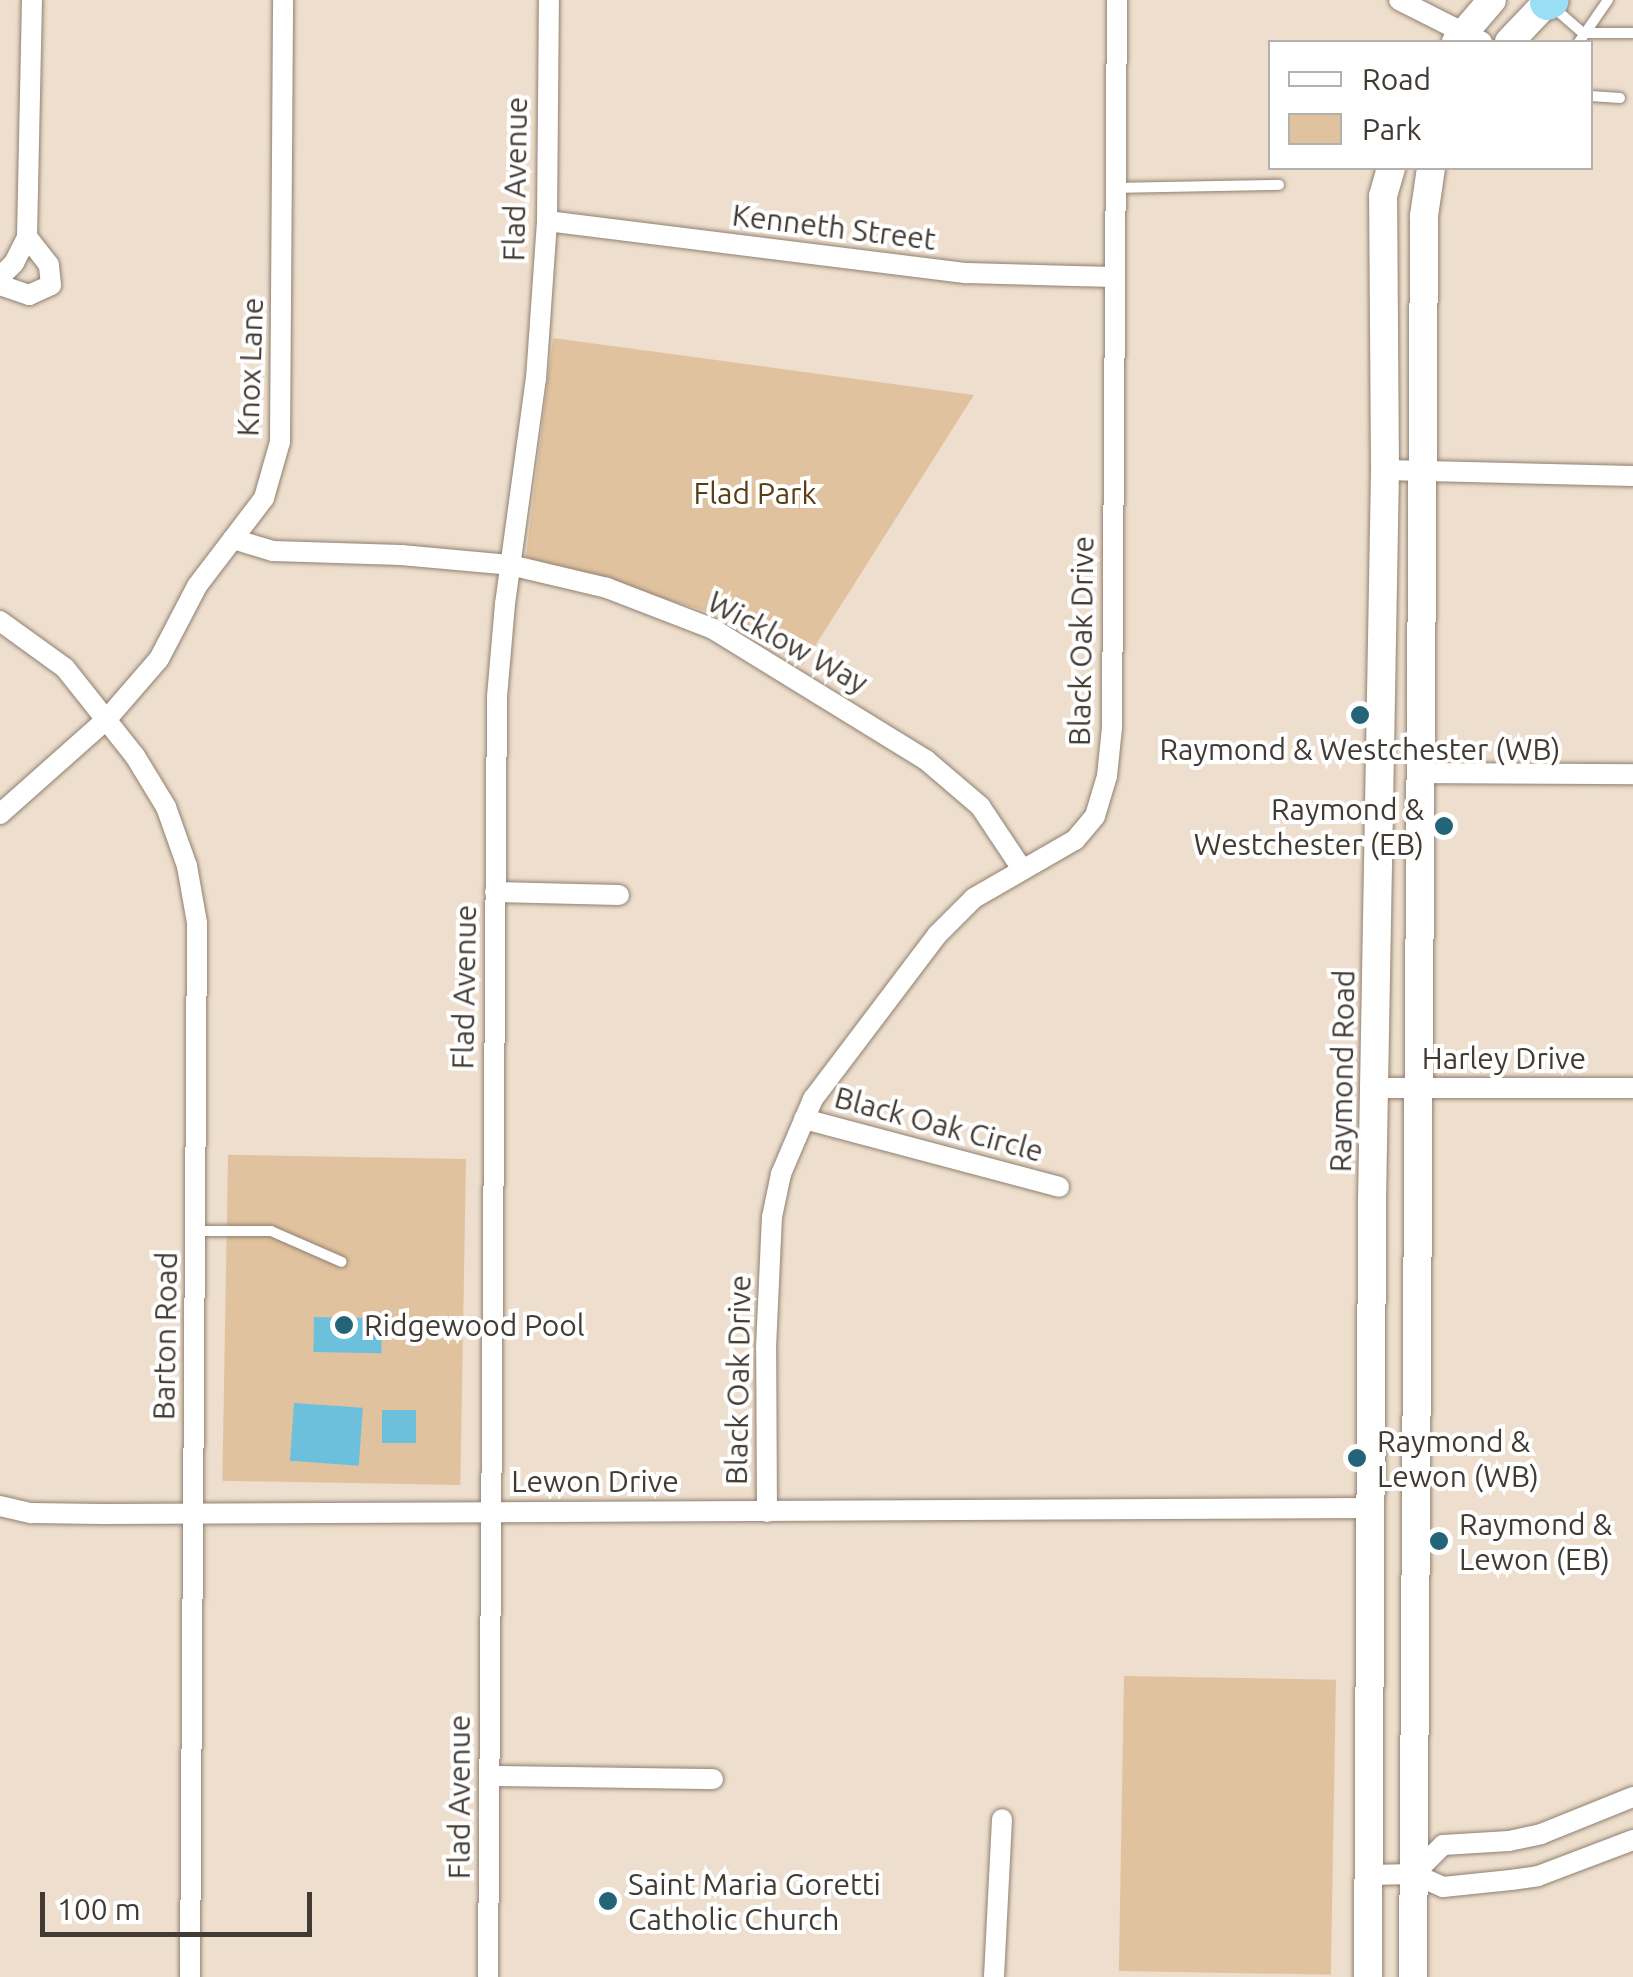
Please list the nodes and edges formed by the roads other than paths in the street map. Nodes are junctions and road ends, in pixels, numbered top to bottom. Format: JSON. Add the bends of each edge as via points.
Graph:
{"nodes":[{"id":1,"x":32,"y":0,"type":"edge"},
{"id":2,"x":284,"y":0,"type":"edge"},
{"id":3,"x":548,"y":0,"type":"edge"},
{"id":4,"x":1117,"y":0,"type":"edge"},
{"id":5,"x":1399,"y":0,"type":"edge"},
{"id":6,"x":1492,"y":0,"type":"edge"},
{"id":7,"x":1608,"y":0,"type":"edge"},
{"id":8,"x":1549,"y":1,"type":"edge"},
{"id":9,"x":1633,"y":33,"type":"edge"},
{"id":10,"x":1581,"y":38,"type":"edge"},
{"id":11,"x":1467,"y":39,"type":"edge"},
{"id":12,"x":1511,"y":40,"type":"edge"},
{"id":13,"x":1593,"y":96,"type":"edge"},
{"id":14,"x":1620,"y":98,"type":"dead end"},
{"id":15,"x":1390,"y":170,"type":"edge"},
{"id":16,"x":1431,"y":170,"type":"edge"},
{"id":17,"x":1280,"y":185,"type":"dead end"},
{"id":18,"x":1115,"y":188,"type":"junction"},
{"id":19,"x":547,"y":221,"type":"junction"},
{"id":20,"x":27,"y":237,"type":"junction"},
{"id":21,"x":7,"y":270,"type":"edge"},
{"id":22,"x":1114,"y":276,"type":"junction"},
{"id":23,"x":0,"y":286,"type":"edge"},
{"id":24,"x":1384,"y":470,"type":"junction"},
{"id":25,"x":1423,"y":471,"type":"junction"},
{"id":26,"x":1633,"y":476,"type":"edge"},
{"id":27,"x":233,"y":539,"type":"junction"},
{"id":28,"x":510,"y":565,"type":"junction"},
{"id":29,"x":0,"y":622,"type":"edge"},
{"id":30,"x":107,"y":718,"type":"junction"},
{"id":31,"x":1419,"y":773,"type":"junction"},
{"id":32,"x":1633,"y":774,"type":"edge"},
{"id":33,"x":0,"y":814,"type":"edge"},
{"id":34,"x":1022,"y":869,"type":"junction"},
{"id":35,"x":495,"y":892,"type":"junction"},
{"id":36,"x":619,"y":896,"type":"dead end"},
{"id":37,"x":1417,"y":1087,"type":"junction"},
{"id":38,"x":1374,"y":1088,"type":"junction"},
{"id":39,"x":1633,"y":1088,"type":"edge"},
{"id":40,"x":804,"y":1119,"type":"junction"},
{"id":41,"x":1059,"y":1186,"type":"dead end"},
{"id":42,"x":196,"y":1231,"type":"junction"},
{"id":43,"x":342,"y":1262,"type":"dead end"},
{"id":44,"x":0,"y":1506,"type":"edge"},
{"id":45,"x":1370,"y":1508,"type":"junction"},
{"id":46,"x":492,"y":1512,"type":"junction"},
{"id":47,"x":767,"y":1512,"type":"junction"},
{"id":48,"x":194,"y":1514,"type":"junction"},
{"id":49,"x":490,"y":1776,"type":"junction"},
{"id":50,"x":712,"y":1779,"type":"dead end"},
{"id":51,"x":1633,"y":1797,"type":"edge"},
{"id":52,"x":1002,"y":1819,"type":"dead end"},
{"id":53,"x":1633,"y":1840,"type":"edge"},
{"id":54,"x":1369,"y":1874,"type":"junction"},
{"id":55,"x":1414,"y":1874,"type":"junction"},
{"id":56,"x":190,"y":1977,"type":"edge"},
{"id":57,"x":488,"y":1977,"type":"edge"},
{"id":58,"x":994,"y":1977,"type":"edge"},
{"id":59,"x":1368,"y":1977,"type":"edge"},
{"id":60,"x":1413,"y":1977,"type":"edge"}],
"edges":[{"from":1,"to":20,"type":"street"},
{"from":2,"to":27,"type":"street","name":"Knox Lane","via":[[280,442],[264,498]]},
{"from":3,"to":19,"type":"street","name":"Flad Avenue"},
{"from":4,"to":18,"type":"street","name":"Black Oak Drive"},
{"from":5,"to":11,"type":"street"},
{"from":6,"to":11,"type":"main road"},
{"from":7,"to":10,"type":"lane"},
{"from":8,"to":10,"type":"lane"},
{"from":8,"to":12,"type":"main road"},
{"from":9,"to":10,"type":"lane"},
{"from":13,"to":14,"type":"lane"},
{"from":15,"to":24,"type":"main road","name":"Raymond Road","via":[[1383,196]]},
{"from":16,"to":25,"type":"main road","via":[[1424,216]]},
{"from":17,"to":18,"type":"lane"},
{"from":18,"to":22,"type":"street","name":"Black Oak Drive"},
{"from":19,"to":22,"type":"street","name":"Kenneth Street","via":[[967,274]]},
{"from":19,"to":28,"type":"street","name":"Flad Avenue","via":[[536,380]]},
{"from":20,"to":21,"type":"street"},
{"from":20,"to":23,"type":"street","via":[[49,265],[51,286],[29,295]]},
{"from":22,"to":34,"type":"street","name":"Black Oak Drive","via":[[1108,776],[1095,816],[1075,840]]},
{"from":24,"to":25,"type":"street"},
{"from":24,"to":38,"type":"main road","name":"Raymond Road"},
{"from":25,"to":26,"type":"street"},
{"from":25,"to":31,"type":"main road"},
{"from":27,"to":28,"type":"street","name":"Wicklow Way","via":[[273,551]]},
{"from":27,"to":30,"type":"street","name":"Knox Lane","via":[[197,586],[159,660]]},
{"from":28,"to":34,"type":"street","name":"Wicklow Way","via":[[607,588],[712,628],[926,760],[980,806]]},
{"from":28,"to":35,"type":"street","name":"Flad Avenue","via":[[497,697]]},
{"from":29,"to":30,"type":"street","name":"Barton Road","via":[[65,668]]},
{"from":30,"to":33,"type":"street","name":"Knox Lane"},
{"from":30,"to":42,"type":"street","name":"Barton Road","via":[[166,807],[187,866],[197,941]]},
{"from":31,"to":32,"type":"street"},
{"from":31,"to":37,"type":"main road"},
{"from":34,"to":40,"type":"street","name":"Black Oak Drive","via":[[974,898],[937,935],[855,1038]]},
{"from":35,"to":36,"type":"street"},
{"from":35,"to":46,"type":"street","name":"Flad Avenue"},
{"from":37,"to":38,"type":"street","name":"Harley Drive"},
{"from":37,"to":39,"type":"street","name":"Harley Drive"},
{"from":37,"to":55,"type":"main road"},
{"from":38,"to":45,"type":"main road","name":"Raymond Road"},
{"from":40,"to":41,"type":"street","name":"Black Oak Circle"},
{"from":40,"to":47,"type":"street","name":"Black Oak Drive","via":[[772,1217]]},
{"from":42,"to":43,"type":"lane","via":[[271,1231]]},
{"from":42,"to":48,"type":"street","name":"Barton Road"},
{"from":44,"to":48,"type":"street","name":"Lewon Drive"},
{"from":45,"to":47,"type":"street","name":"Lewon Drive"},
{"from":45,"to":54,"type":"main road","name":"Raymond Road"},
{"from":46,"to":47,"type":"street","name":"Lewon Drive"},
{"from":46,"to":48,"type":"street","name":"Lewon Drive"},
{"from":46,"to":49,"type":"street","name":"Flad Avenue"},
{"from":48,"to":56,"type":"street","name":"Barton Road"},
{"from":49,"to":50,"type":"street"},
{"from":49,"to":57,"type":"street","name":"Flad Avenue"},
{"from":51,"to":55,"type":"street","via":[[1541,1834],[1443,1845]]},
{"from":52,"to":58,"type":"street"},
{"from":53,"to":55,"type":"street","via":[[1538,1876],[1443,1887]]},
{"from":54,"to":55,"type":"street"},
{"from":54,"to":59,"type":"main road","name":"Raymond Road"},
{"from":55,"to":60,"type":"main road"}]}
